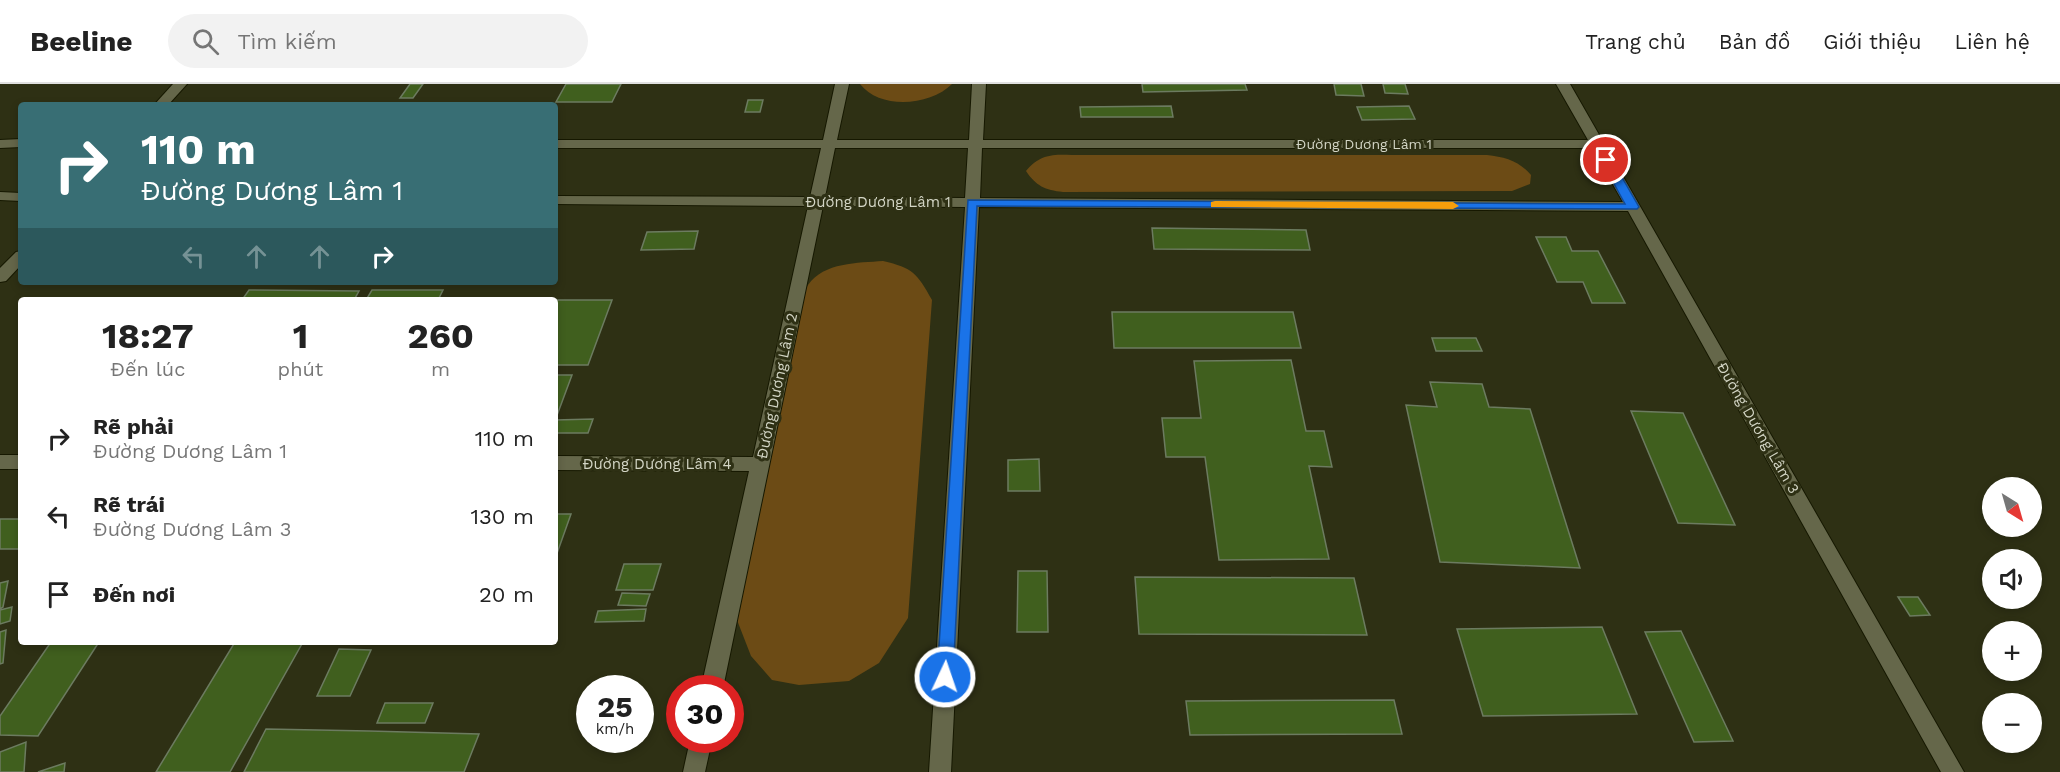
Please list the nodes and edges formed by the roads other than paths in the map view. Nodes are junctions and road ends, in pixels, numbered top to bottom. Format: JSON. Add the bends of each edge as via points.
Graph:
{"nodes":[{"id":1,"x":180,"y":84,"type":"edge"},
{"id":2,"x":842,"y":84,"type":"edge"},
{"id":3,"x":979,"y":84,"type":"edge"},
{"id":4,"x":1563,"y":84,"type":"edge"},
{"id":5,"x":163,"y":102,"type":"edge"},
{"id":6,"x":0,"y":144,"type":"edge"},
{"id":7,"x":18,"y":144,"type":"edge"},
{"id":8,"x":558,"y":144,"type":"edge"},
{"id":9,"x":829,"y":144,"type":"junction"},
{"id":10,"x":975,"y":144,"type":"junction"},
{"id":11,"x":1597,"y":144,"type":"junction"},
{"id":12,"x":0,"y":196,"type":"edge"},
{"id":13,"x":18,"y":197,"type":"edge"},
{"id":14,"x":558,"y":200,"type":"edge"},
{"id":15,"x":816,"y":202,"type":"junction"},
{"id":16,"x":972,"y":203,"type":"junction"},
{"id":17,"x":1633,"y":207,"type":"junction"},
{"id":18,"x":18,"y":259,"type":"edge"},
{"id":19,"x":0,"y":278,"type":"edge"},
{"id":20,"x":0,"y":462,"type":"edge"},
{"id":21,"x":18,"y":462,"type":"edge"},
{"id":22,"x":558,"y":464,"type":"edge"},
{"id":23,"x":760,"y":464,"type":"junction"},
{"id":24,"x":715,"y":675,"type":"edge"},
{"id":25,"x":698,"y":753,"type":"edge"},
{"id":26,"x":694,"y":772,"type":"edge"},
{"id":27,"x":940,"y":772,"type":"edge"},
{"id":28,"x":1953,"y":772,"type":"edge"}],
"edges":[{"from":1,"to":5,"type":"street"},
{"from":2,"to":9,"type":"street","name":"Đường Dương Lâm 2"},
{"from":3,"to":10,"type":"street"},
{"from":4,"to":11,"type":"street","name":"Đường Dương Lâm 3"},
{"from":6,"to":7,"type":"street"},
{"from":8,"to":9,"type":"street","name":"Đường Dương Lâm 1"},
{"from":9,"to":10,"type":"street","name":"Đường Dương Lâm 1"},
{"from":9,"to":15,"type":"street","name":"Đường Dương Lâm 2"},
{"from":10,"to":11,"type":"street","name":"Đường Dương Lâm 1"},
{"from":10,"to":16,"type":"street"},
{"from":11,"to":17,"type":"street","name":"Đường Dương Lâm 3"},
{"from":12,"to":13,"type":"street"},
{"from":14,"to":15,"type":"street","name":"Đường Dương Lâm 1"},
{"from":15,"to":16,"type":"street","name":"Đường Dương Lâm 1"},
{"from":15,"to":23,"type":"street","name":"Đường Dương Lâm 2"},
{"from":16,"to":17,"type":"street","name":"Đường Dương Lâm 1"},
{"from":16,"to":27,"type":"street"},
{"from":17,"to":28,"type":"street","name":"Đường Dương Lâm 3"},
{"from":18,"to":19,"type":"street"},
{"from":20,"to":21,"type":"street"},
{"from":22,"to":23,"type":"street","name":"Đường Dương Lâm 4"},
{"from":23,"to":24,"type":"street","name":"Đường Dương Lâm 2"},
{"from":25,"to":26,"type":"street"}]}
